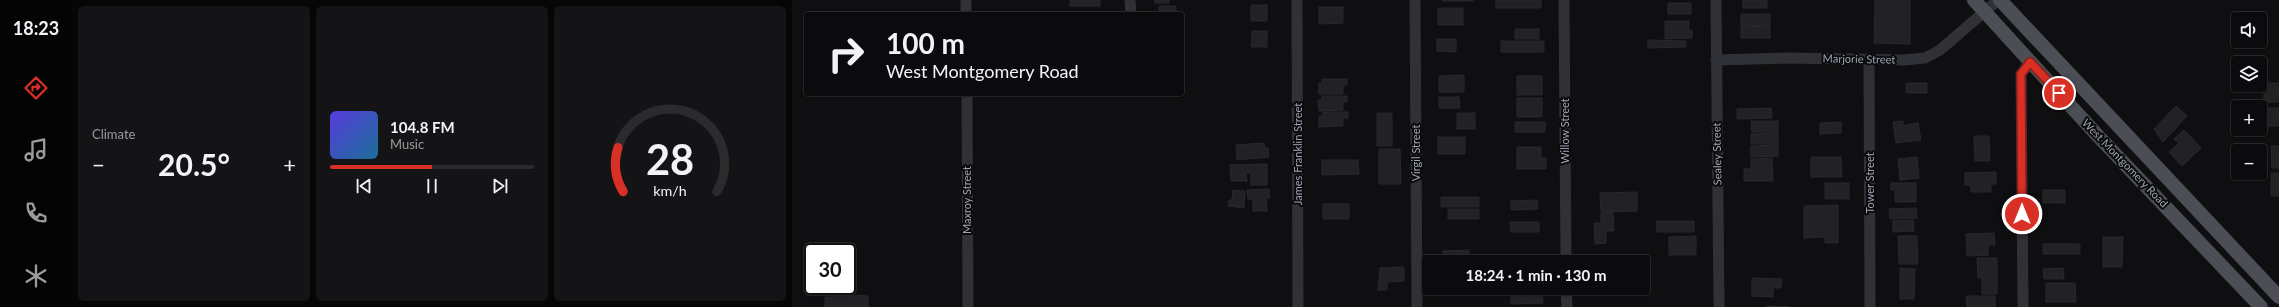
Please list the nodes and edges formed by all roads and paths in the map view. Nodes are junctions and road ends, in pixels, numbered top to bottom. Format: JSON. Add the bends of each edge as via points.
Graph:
{"nodes":[{"id":1,"x":966,"y":0,"type":"edge"},
{"id":2,"x":1130,"y":0,"type":"edge"},
{"id":3,"x":1298,"y":0,"type":"edge"},
{"id":4,"x":1415,"y":0,"type":"edge"},
{"id":5,"x":1564,"y":0,"type":"edge"},
{"id":6,"x":1716,"y":0,"type":"edge"},
{"id":7,"x":1974,"y":0,"type":"edge"},
{"id":8,"x":1999,"y":0,"type":"edge"},
{"id":9,"x":966,"y":12,"type":"edge"},
{"id":10,"x":1130,"y":12,"type":"edge"},
{"id":11,"x":1985,"y":12,"type":"junction"},
{"id":12,"x":1716,"y":60,"type":"junction"},
{"id":13,"x":1869,"y":60,"type":"junction"},
{"id":14,"x":2030,"y":62,"type":"junction"},
{"id":15,"x":967,"y":96,"type":"edge"},
{"id":16,"x":2112,"y":120,"type":"junction"},
{"id":17,"x":2098,"y":136,"type":"junction"},
{"id":18,"x":1566,"y":255,"type":"edge"},
{"id":19,"x":1566,"y":295,"type":"edge"},
{"id":20,"x":2279,"y":297,"type":"edge"},
{"id":21,"x":968,"y":307,"type":"edge"},
{"id":22,"x":1298,"y":307,"type":"edge"},
{"id":23,"x":1417,"y":307,"type":"edge"},
{"id":24,"x":1567,"y":307,"type":"edge"},
{"id":25,"x":1719,"y":307,"type":"edge"},
{"id":26,"x":1870,"y":307,"type":"edge"},
{"id":27,"x":2023,"y":307,"type":"edge"},
{"id":28,"x":2261,"y":307,"type":"edge"}],
"edges":[{"from":1,"to":9,"type":"street"},
{"from":2,"to":10,"type":"street"},
{"from":3,"to":22,"type":"street","name":"James Franklin Street"},
{"from":4,"to":23,"type":"street","name":"Virgil Street"},
{"from":5,"to":18,"type":"street","name":"Willow Street"},
{"from":6,"to":12,"type":"street","name":"Sealey Street"},
{"from":7,"to":11,"type":"main road","name":"West Montgomery Road"},
{"from":8,"to":11,"type":"street","name":"Marjorie Street"},
{"from":8,"to":16,"type":"main road","name":"West Montgomery Road"},
{"from":11,"to":13,"type":"street","name":"Marjorie Street","via":[[1940,50],[1925,58]]},
{"from":11,"to":14,"type":"main road","name":"West Montgomery Road"},
{"from":12,"to":13,"type":"street","name":"Marjorie Street"},
{"from":12,"to":25,"type":"street","name":"Sealey Street"},
{"from":13,"to":26,"type":"street","name":"Tower Street"},
{"from":14,"to":17,"type":"main road","name":"West Montgomery Road"},
{"from":14,"to":27,"type":"street","via":[[2021,74]]},
{"from":15,"to":21,"type":"street","name":"Maxroy Street"},
{"from":16,"to":17,"type":"main road"},
{"from":16,"to":20,"type":"main road","name":"West Montgomery Road"},
{"from":17,"to":28,"type":"main road","name":"West Montgomery Road"},
{"from":19,"to":24,"type":"street"}]}
